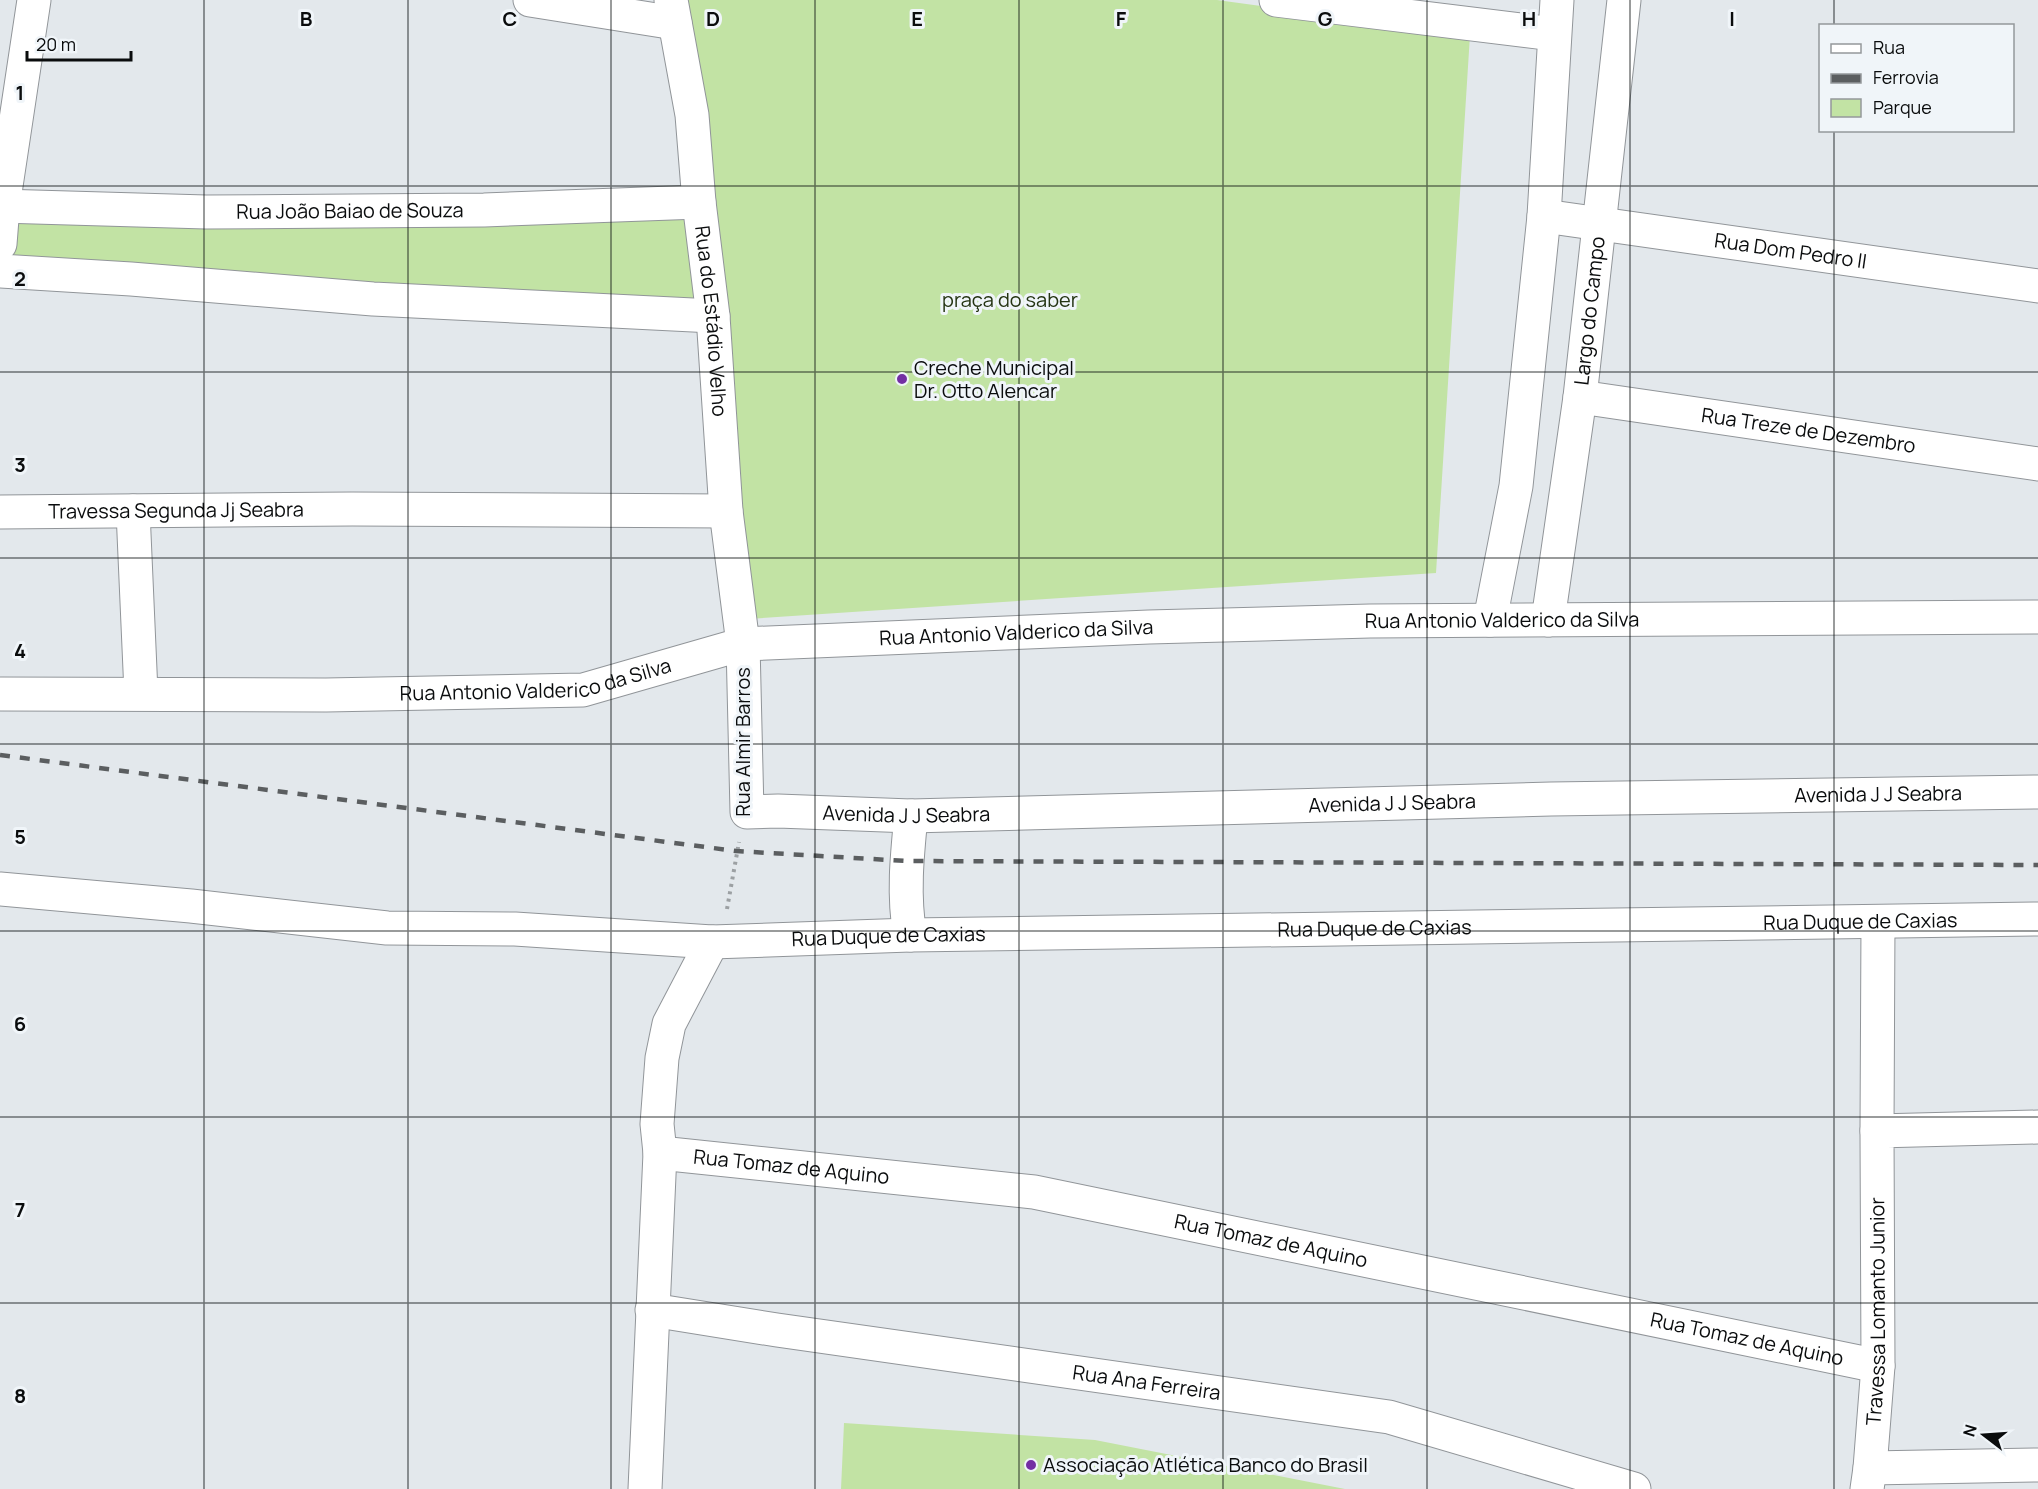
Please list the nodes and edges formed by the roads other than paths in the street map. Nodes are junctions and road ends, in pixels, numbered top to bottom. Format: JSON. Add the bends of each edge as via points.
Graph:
{"nodes":[{"id":1,"x":34,"y":0,"type":"edge"},
{"id":2,"x":530,"y":0,"type":"edge"},
{"id":3,"x":1276,"y":0,"type":"edge"},
{"id":4,"x":1557,"y":0,"type":"edge"},
{"id":5,"x":1624,"y":0,"type":"edge"},
{"id":6,"x":673,"y":12,"type":"edge"},
{"id":7,"x":1554,"y":34,"type":"junction"},
{"id":8,"x":699,"y":202,"type":"junction"},
{"id":9,"x":1,"y":206,"type":"edge"},
{"id":10,"x":1544,"y":216,"type":"junction"},
{"id":11,"x":1600,"y":224,"type":"junction"},
{"id":12,"x":0,"y":244,"type":"edge"},
{"id":13,"x":0,"y":271,"type":"edge"},
{"id":14,"x":2038,"y":286,"type":"edge"},
{"id":15,"x":713,"y":316,"type":"junction"},
{"id":16,"x":1580,"y":397,"type":"junction"},
{"id":17,"x":2038,"y":464,"type":"edge"},
{"id":18,"x":133,"y":511,"type":"junction"},
{"id":19,"x":726,"y":511,"type":"junction"},
{"id":20,"x":0,"y":512,"type":"edge"},
{"id":21,"x":2038,"y":617,"type":"edge"},
{"id":22,"x":1490,"y":620,"type":"junction"},
{"id":23,"x":1548,"y":620,"type":"junction"},
{"id":24,"x":742,"y":644,"type":"junction"},
{"id":25,"x":141,"y":693,"type":"junction"},
{"id":26,"x":0,"y":694,"type":"edge"},
{"id":27,"x":2038,"y":792,"type":"edge"},
{"id":28,"x":747,"y":812,"type":"joint"},
{"id":29,"x":911,"y":816,"type":"junction"},
{"id":30,"x":0,"y":889,"type":"edge"},
{"id":31,"x":2038,"y":919,"type":"edge"},
{"id":32,"x":1878,"y":922,"type":"junction"},
{"id":33,"x":910,"y":935,"type":"junction"},
{"id":34,"x":712,"y":942,"type":"junction"},
{"id":35,"x":2038,"y":1127,"type":"edge"},
{"id":36,"x":1878,"y":1131,"type":"junction"},
{"id":37,"x":660,"y":1153,"type":"junction"},
{"id":38,"x":652,"y":1310,"type":"junction"},
{"id":39,"x":1878,"y":1366,"type":"junction"},
{"id":40,"x":2038,"y":1465,"type":"edge"},
{"id":41,"x":1869,"y":1479,"type":"edge"},
{"id":42,"x":645,"y":1489,"type":"edge"},
{"id":43,"x":1634,"y":1489,"type":"edge"}],
"edges":[{"from":1,"to":9,"type":"street"},
{"from":2,"to":6,"type":"street"},
{"from":3,"to":7,"type":"street"},
{"from":4,"to":7,"type":"street"},
{"from":5,"to":11,"type":"street","name":"Largo do Campo"},
{"from":6,"to":8,"type":"street","name":"Rua do Estádio Velho","via":[[692,115]]},
{"from":7,"to":10,"type":"street"},
{"from":8,"to":9,"type":"street","name":"Rua João Baiao de Souza","via":[[484,210],[206,212]]},
{"from":8,"to":15,"type":"street","name":"Rua do Estádio Velho"},
{"from":9,"to":12,"type":"street"},
{"from":10,"to":11,"type":"street","name":"Rua Dom Pedro II"},
{"from":10,"to":22,"type":"street","via":[[1516,486]]},
{"from":11,"to":14,"type":"street","name":"Rua Dom Pedro II"},
{"from":11,"to":16,"type":"street","name":"Largo do Campo"},
{"from":13,"to":15,"type":"street","via":[[373,298]]},
{"from":15,"to":19,"type":"street","name":"Rua do Estádio Velho"},
{"from":16,"to":17,"type":"street","name":"Rua Treze de Dezembro"},
{"from":16,"to":23,"type":"street","name":"Largo do Campo"},
{"from":18,"to":19,"type":"street","name":"Travessa Segunda Jj Seabra"},
{"from":18,"to":20,"type":"street","name":"Travessa Segunda Jj Seabra"},
{"from":18,"to":25,"type":"street"},
{"from":19,"to":24,"type":"street","name":"Rua do Estádio Velho"},
{"from":21,"to":23,"type":"street","name":"Rua Antonio Valderico da Silva"},
{"from":22,"to":23,"type":"street","name":"Rua Antonio Valderico da Silva"},
{"from":22,"to":24,"type":"street","name":"Rua Antonio Valderico da Silva","via":[[1173,626]]},
{"from":24,"to":25,"type":"street","name":"Rua Antonio Valderico da Silva","via":[[584,690],[326,695]]},
{"from":24,"to":28,"type":"street","name":"Rua Almir Barros"},
{"from":25,"to":26,"type":"street","name":"Rua Antonio Valderico da Silva"},
{"from":27,"to":29,"type":"street","name":"Avenida J J Seabra","via":[[1551,799]]},
{"from":28,"to":29,"type":"street","name":"Avenida J J Seabra"},
{"from":29,"to":33,"type":"street","via":[[906,861]]},
{"from":30,"to":34,"type":"street","name":"Rua Duque de Caxias","via":[[387,928],[515,930]]},
{"from":31,"to":32,"type":"street","name":"Rua Duque de Caxias"},
{"from":32,"to":33,"type":"street","name":"Rua Duque de Caxias"},
{"from":32,"to":36,"type":"street","name":"Travessa Lomanto Junior"},
{"from":33,"to":34,"type":"street","name":"Rua Duque de Caxias"},
{"from":34,"to":37,"type":"street","via":[[669,1024],[657,1124]]},
{"from":35,"to":36,"type":"street"},
{"from":36,"to":39,"type":"street","name":"Travessa Lomanto Junior"},
{"from":37,"to":38,"type":"street"},
{"from":37,"to":39,"type":"street","name":"Rua Tomaz de Aquino","via":[[1034,1192]]},
{"from":38,"to":42,"type":"street"},
{"from":38,"to":43,"type":"street","name":"Rua Ana Ferreira","via":[[1389,1417]]},
{"from":39,"to":41,"type":"street","name":"Travessa Lomanto Junior"},
{"from":40,"to":41,"type":"street"}]}
